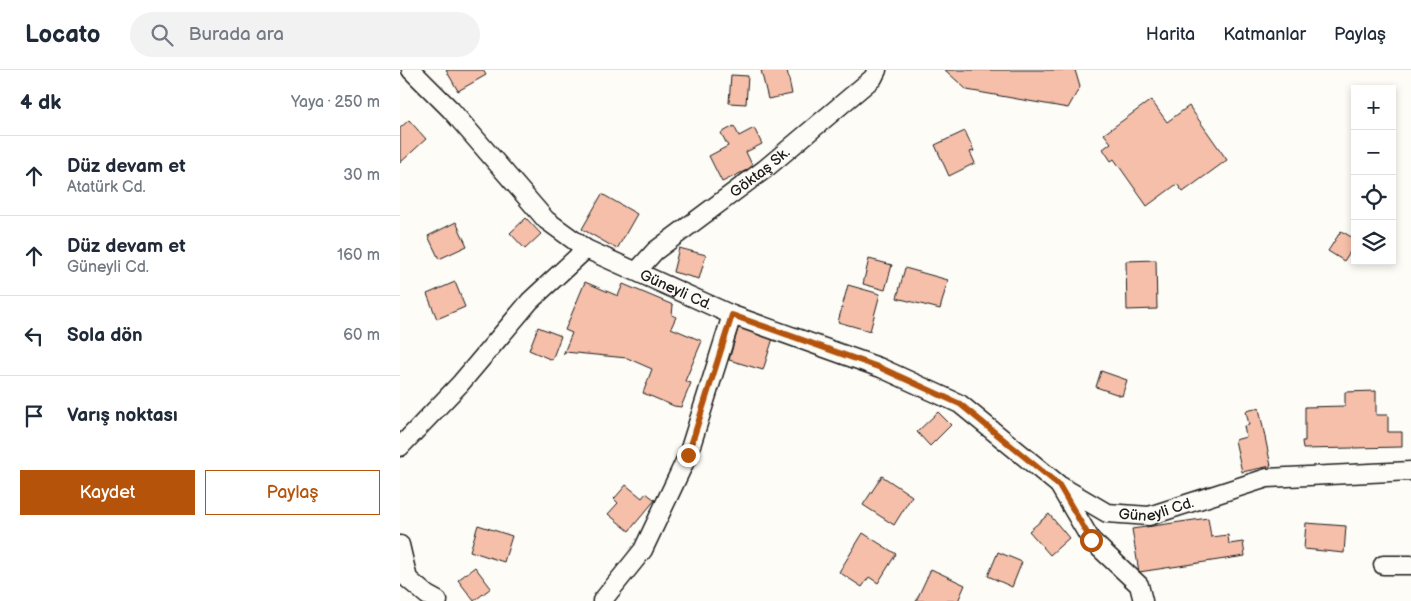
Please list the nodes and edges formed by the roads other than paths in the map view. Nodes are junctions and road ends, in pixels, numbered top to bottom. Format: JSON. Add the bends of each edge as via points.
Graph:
{"nodes":[{"id":1,"x":411,"y":70,"type":"edge"},
{"id":2,"x":877,"y":70,"type":"edge"},
{"id":3,"x":586,"y":249,"type":"junction"},
{"id":4,"x":636,"y":271,"type":"junction"},
{"id":5,"x":732,"y":315,"type":"junction"},
{"id":6,"x":400,"y":447,"type":"edge"},
{"id":7,"x":1411,"y":471,"type":"edge"},
{"id":8,"x":1059,"y":485,"type":"junction"},
{"id":9,"x":400,"y":545,"type":"edge"},
{"id":10,"x":1383,"y":565,"type":"dead end"},
{"id":11,"x":1411,"y":565,"type":"edge"},
{"id":12,"x":438,"y":601,"type":"edge"},
{"id":13,"x":602,"y":601,"type":"edge"},
{"id":14,"x":1143,"y":601,"type":"edge"}],
"edges":[{"from":1,"to":3,"type":"street","name":"Güneyli Cd.","via":[[451,110],[546,220]]},
{"from":2,"to":4,"type":"street","name":"Göktaş Sk.","via":[[873,78],[765,169],[655,251]]},
{"from":3,"to":4,"type":"street","name":"Güneyli Cd."},
{"from":3,"to":6,"type":"street","via":[[530,301],[460,384]]},
{"from":4,"to":5,"type":"street","name":"Güneyli Cd."},
{"from":5,"to":8,"type":"street","name":"Güneyli Cd.","via":[[881,368],[960,404]]},
{"from":5,"to":13,"type":"street","via":[[688,455],[643,550]]},
{"from":7,"to":8,"type":"street","name":"Güneyli Cd.","via":[[1267,478],[1149,516],[1107,513]]},
{"from":8,"to":14,"type":"street","via":[[1091,540],[1138,585]]},
{"from":9,"to":12,"type":"street","via":[[408,579]]},
{"from":10,"to":11,"type":"street"}]}
